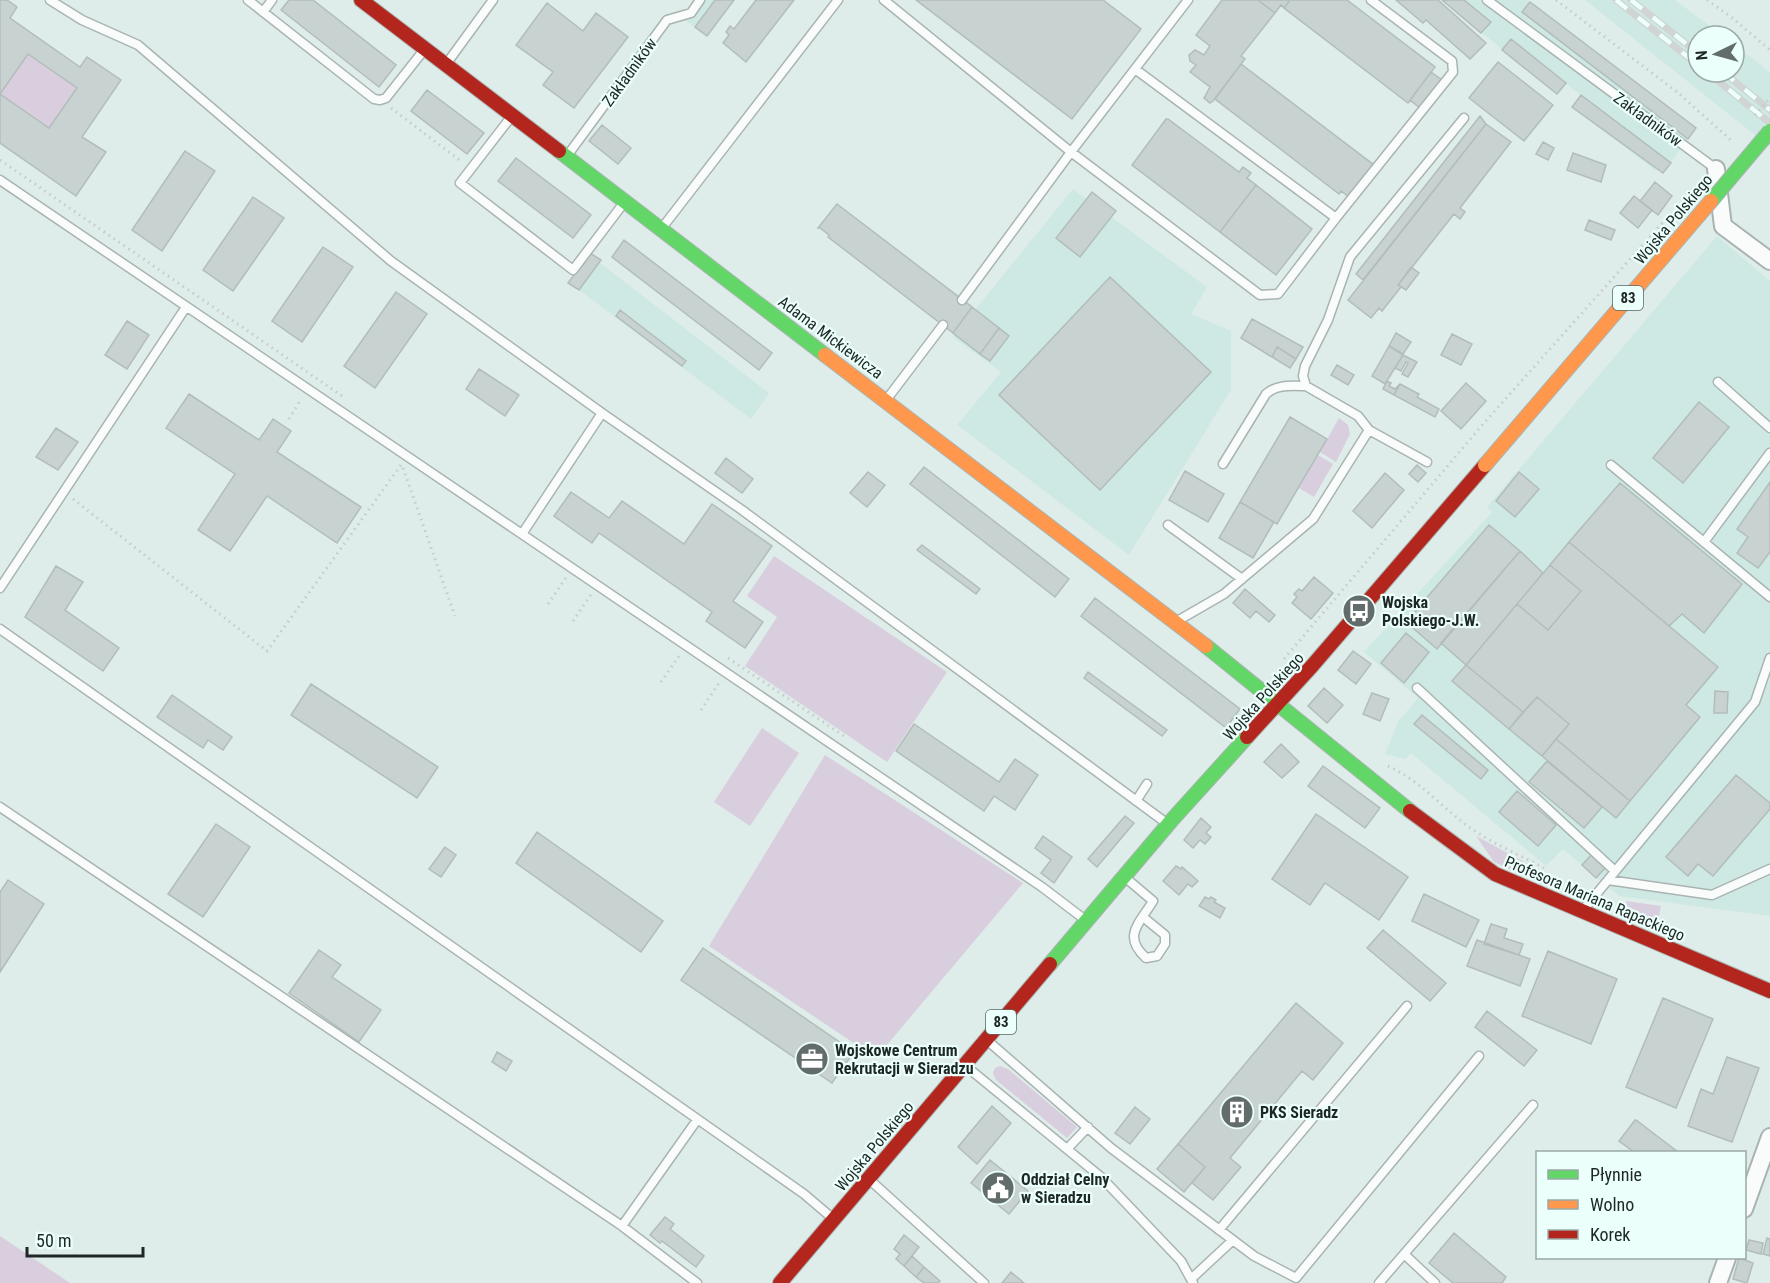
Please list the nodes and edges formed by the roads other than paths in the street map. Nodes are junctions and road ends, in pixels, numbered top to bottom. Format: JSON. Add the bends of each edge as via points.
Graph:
{"nodes":[{"id":1,"x":50,"y":0,"type":"edge"},
{"id":2,"x":248,"y":0,"type":"edge"},
{"id":3,"x":272,"y":0,"type":"edge"},
{"id":4,"x":361,"y":0,"type":"edge"},
{"id":5,"x":493,"y":0,"type":"edge"},
{"id":6,"x":700,"y":0,"type":"edge"},
{"id":7,"x":838,"y":0,"type":"edge"},
{"id":8,"x":884,"y":0,"type":"edge"},
{"id":9,"x":1188,"y":0,"type":"edge"},
{"id":10,"x":1371,"y":0,"type":"edge"},
{"id":11,"x":1487,"y":0,"type":"edge"},
{"id":12,"x":263,"y":12,"type":"junction"},
{"id":13,"x":425,"y":49,"type":"junction"},
{"id":14,"x":446,"y":64,"type":"junction"},
{"id":15,"x":1135,"y":69,"type":"junction"},
{"id":16,"x":512,"y":115,"type":"junction"},
{"id":17,"x":1464,"y":118,"type":"dead end"},
{"id":18,"x":1770,"y":131,"type":"edge"},
{"id":19,"x":1071,"y":152,"type":"junction"},
{"id":20,"x":567,"y":157,"type":"junction"},
{"id":21,"x":1716,"y":169,"type":"joint"},
{"id":22,"x":0,"y":180,"type":"edge"},
{"id":23,"x":625,"y":201,"type":"junction"},
{"id":24,"x":1336,"y":218,"type":"junction"},
{"id":25,"x":661,"y":229,"type":"junction"},
{"id":26,"x":1770,"y":261,"type":"edge"},
{"id":27,"x":962,"y":300,"type":"dead end"},
{"id":28,"x":186,"y":307,"type":"junction"},
{"id":29,"x":943,"y":325,"type":"dead end"},
{"id":30,"x":1718,"y":382,"type":"dead end"},
{"id":31,"x":1306,"y":386,"type":"junction"},
{"id":32,"x":887,"y":400,"type":"junction"},
{"id":33,"x":603,"y":413,"type":"junction"},
{"id":34,"x":1770,"y":428,"type":"edge"},
{"id":35,"x":1369,"y":430,"type":"junction"},
{"id":36,"x":1770,"y":453,"type":"edge"},
{"id":37,"x":1427,"y":462,"type":"dead end"},
{"id":38,"x":1223,"y":464,"type":"dead end"},
{"id":39,"x":1611,"y":465,"type":"dead end"},
{"id":40,"x":1168,"y":525,"type":"dead end"},
{"id":41,"x":522,"y":534,"type":"junction"},
{"id":42,"x":1704,"y":542,"type":"junction"},
{"id":43,"x":1242,"y":579,"type":"junction"},
{"id":44,"x":0,"y":588,"type":"edge"},
{"id":45,"x":1770,"y":597,"type":"edge"},
{"id":46,"x":1176,"y":622,"type":"junction"},
{"id":47,"x":0,"y":629,"type":"edge"},
{"id":48,"x":1770,"y":658,"type":"edge"},
{"id":49,"x":1417,"y":688,"type":"dead end"},
{"id":50,"x":1278,"y":703,"type":"junction"},
{"id":51,"x":1148,"y":784,"type":"dead end"},
{"id":52,"x":1136,"y":801,"type":"junction"},
{"id":53,"x":0,"y":807,"type":"edge"},
{"id":54,"x":1168,"y":825,"type":"junction"},
{"id":55,"x":1770,"y":869,"type":"edge"},
{"id":56,"x":1615,"y":871,"type":"junction"},
{"id":57,"x":1125,"y":877,"type":"junction"},
{"id":58,"x":1608,"y":880,"type":"junction"},
{"id":59,"x":1582,"y":911,"type":"junction"},
{"id":60,"x":1143,"y":916,"type":"junction"},
{"id":61,"x":1087,"y":921,"type":"junction"},
{"id":62,"x":1770,"y":991,"type":"edge"},
{"id":63,"x":1407,"y":1006,"type":"dead end"},
{"id":64,"x":986,"y":1039,"type":"junction"},
{"id":65,"x":1479,"y":1056,"type":"dead end"},
{"id":66,"x":964,"y":1065,"type":"junction"},
{"id":67,"x":1533,"y":1104,"type":"dead end"},
{"id":68,"x":697,"y":1120,"type":"junction"},
{"id":69,"x":1088,"y":1127,"type":"junction"},
{"id":70,"x":1770,"y":1137,"type":"edge"},
{"id":71,"x":1067,"y":1149,"type":"junction"},
{"id":72,"x":868,"y":1179,"type":"junction"},
{"id":73,"x":1746,"y":1203,"type":"edge"},
{"id":74,"x":834,"y":1220,"type":"junction"},
{"id":75,"x":622,"y":1226,"type":"junction"},
{"id":76,"x":1219,"y":1230,"type":"junction"},
{"id":77,"x":1233,"y":1240,"type":"junction"},
{"id":78,"x":1404,"y":1254,"type":"junction"},
{"id":79,"x":1726,"y":1259,"type":"edge"},
{"id":80,"x":1192,"y":1281,"type":"edge"},
{"id":81,"x":1299,"y":1281,"type":"edge"},
{"id":82,"x":697,"y":1283,"type":"edge"},
{"id":83,"x":780,"y":1283,"type":"edge"},
{"id":84,"x":984,"y":1283,"type":"edge"},
{"id":85,"x":1379,"y":1283,"type":"edge"},
{"id":86,"x":1435,"y":1283,"type":"edge"},
{"id":87,"x":1718,"y":1283,"type":"edge"}],
"edges":[{"from":1,"to":33,"type":"lane","via":[[82,20],[138,45],[391,261]]},
{"from":2,"to":12,"type":"lane"},
{"from":3,"to":12,"type":"lane"},
{"from":4,"to":13,"type":"street","name":"Adama Mickiewicza"},
{"from":5,"to":14,"type":"lane"},
{"from":6,"to":20,"type":"lane","name":"Zakładników","via":[[690,13],[667,20]]},
{"from":7,"to":25,"type":"lane"},
{"from":8,"to":19,"type":"lane"},
{"from":9,"to":15,"type":"lane"},
{"from":10,"to":24,"type":"lane","via":[[1452,61],[1453,72]]},
{"from":11,"to":21,"type":"lane","name":"Zakładników"},
{"from":12,"to":13,"type":"lane","via":[[374,99],[386,98]]},
{"from":13,"to":14,"type":"street","name":"Adama Mickiewicza"},
{"from":14,"to":16,"type":"street","name":"Adama Mickiewicza"},
{"from":15,"to":19,"type":"lane"},
{"from":15,"to":24,"type":"lane"},
{"from":16,"to":20,"type":"street","name":"Adama Mickiewicza"},
{"from":16,"to":23,"type":"lane","via":[[460,183],[573,270]]},
{"from":17,"to":31,"type":"lane","via":[[1350,256],[1328,320],[1305,366]]},
{"from":18,"to":50,"type":"street","name":"Wojska Polskiego","number":"83","bridge":true},
{"from":19,"to":24,"type":"lane","via":[[1260,295],[1278,294]]},
{"from":19,"to":27,"type":"lane"},
{"from":20,"to":23,"type":"street","name":"Adama Mickiewicza"},
{"from":21,"to":26,"type":"street","name":"Zakładników","via":[[1723,226]]},
{"from":22,"to":28,"type":"lane"},
{"from":23,"to":25,"type":"street","name":"Adama Mickiewicza"},
{"from":25,"to":32,"type":"street","name":"Adama Mickiewicza"},
{"from":28,"to":41,"type":"lane"},
{"from":28,"to":44,"type":"lane"},
{"from":29,"to":32,"type":"lane"},
{"from":30,"to":34,"type":"lane"},
{"from":31,"to":35,"type":"lane","via":[[1358,416]]},
{"from":31,"to":38,"type":"lane","via":[[1278,387],[1266,394]]},
{"from":32,"to":46,"type":"street","name":"Adama Mickiewicza"},
{"from":33,"to":41,"type":"lane"},
{"from":33,"to":52,"type":"lane","via":[[742,510]]},
{"from":35,"to":37,"type":"lane"},
{"from":35,"to":43,"type":"lane","via":[[1313,519]]},
{"from":36,"to":42,"type":"lane"},
{"from":39,"to":42,"type":"lane"},
{"from":40,"to":43,"type":"lane"},
{"from":41,"to":61,"type":"lane"},
{"from":42,"to":45,"type":"lane"},
{"from":43,"to":46,"type":"lane"},
{"from":46,"to":50,"type":"street","name":"Adama Mickiewicza"},
{"from":47,"to":68,"type":"lane"},
{"from":48,"to":56,"type":"lane","via":[[1755,702]]},
{"from":49,"to":56,"type":"lane"},
{"from":50,"to":54,"type":"street","name":"Wojska Polskiego","number":"83"},
{"from":50,"to":59,"type":"street","name":"Profesora Mariana Rapackiego","via":[[1397,801],[1495,874]]},
{"from":51,"to":52,"type":"lane"},
{"from":52,"to":54,"type":"lane"},
{"from":53,"to":75,"type":"lane"},
{"from":54,"to":57,"type":"street","name":"Wojska Polskiego","number":"83"},
{"from":55,"to":58,"type":"lane","via":[[1712,895]]},
{"from":56,"to":58,"type":"lane"},
{"from":57,"to":60,"type":"lane","via":[[1152,901]]},
{"from":57,"to":61,"type":"street","name":"Wojska Polskiego","number":"83"},
{"from":58,"to":59,"type":"lane"},
{"from":59,"to":62,"type":"street","name":"Profesora Mariana Rapackiego"},
{"from":60,"to":60,"type":"lane","via":[[1132,938],[1146,958],[1157,956],[1165,944],[1165,935]]},
{"from":61,"to":64,"type":"street","name":"Wojska Polskiego","number":"83"},
{"from":63,"to":76,"type":"lane"},
{"from":64,"to":66,"type":"street","name":"Wojska Polskiego","number":"83"},
{"from":64,"to":69,"type":"lane"},
{"from":65,"to":81,"type":"lane"},
{"from":66,"to":71,"type":"lane"},
{"from":66,"to":72,"type":"street","name":"Wojska Polskiego","number":"83"},
{"from":67,"to":78,"type":"lane"},
{"from":68,"to":74,"type":"lane","via":[[804,1194]]},
{"from":68,"to":75,"type":"lane"},
{"from":69,"to":71,"type":"lane"},
{"from":69,"to":76,"type":"lane"},
{"from":70,"to":73,"type":"street"},
{"from":71,"to":80,"type":"lane","via":[[1101,1177],[1181,1261]]},
{"from":72,"to":74,"type":"street","name":"Wojska Polskiego","number":"83"},
{"from":72,"to":84,"type":"lane"},
{"from":74,"to":83,"type":"street","name":"Wojska Polskiego","number":"83"},
{"from":75,"to":82,"type":"lane"},
{"from":76,"to":77,"type":"lane"},
{"from":77,"to":80,"type":"lane"},
{"from":77,"to":81,"type":"lane","via":[[1254,1257]]},
{"from":78,"to":85,"type":"lane"},
{"from":78,"to":86,"type":"lane"},
{"from":79,"to":87,"type":"street"}]}
